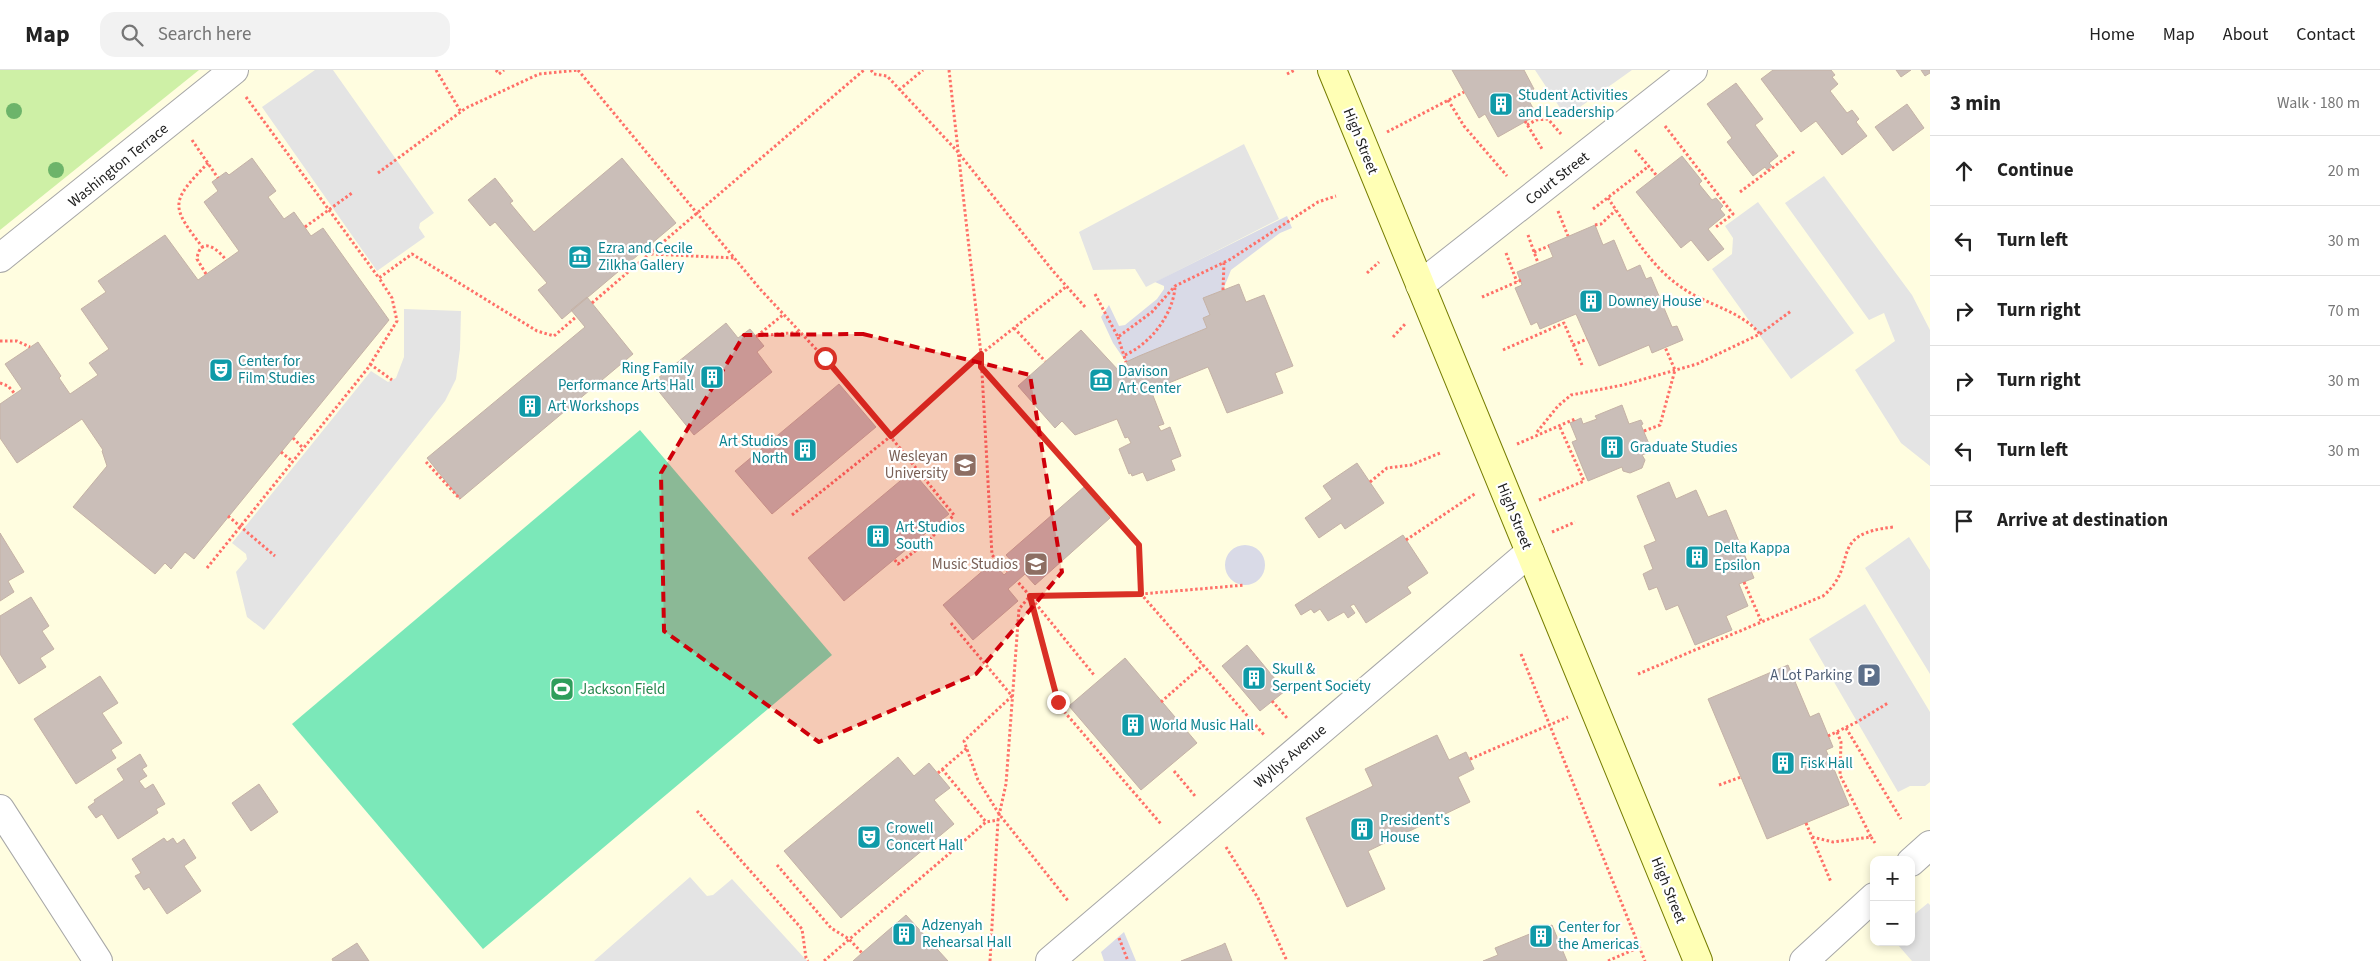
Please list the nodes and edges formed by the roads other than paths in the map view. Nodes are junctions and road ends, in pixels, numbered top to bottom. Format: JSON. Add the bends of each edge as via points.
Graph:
{"nodes":[{"id":1,"x":1332,"y":70,"type":"edge"},
{"id":2,"x":1693,"y":70,"type":"edge"},
{"id":3,"x":239,"y":81,"type":"edge"},
{"id":4,"x":0,"y":258,"type":"edge"},
{"id":5,"x":1420,"y":285,"type":"junction"},
{"id":6,"x":1530,"y":552,"type":"junction"},
{"id":7,"x":0,"y":809,"type":"edge"},
{"id":8,"x":1930,"y":845,"type":"edge"},
{"id":9,"x":1915,"y":858,"type":"edge"},
{"id":10,"x":1870,"y":901,"type":"edge"},
{"id":11,"x":98,"y":961,"type":"edge"},
{"id":12,"x":1050,"y":961,"type":"edge"},
{"id":13,"x":1698,"y":961,"type":"edge"},
{"id":14,"x":1804,"y":961,"type":"edge"}],
"edges":[{"from":1,"to":5,"type":"street","name":"High Street"},
{"from":2,"to":5,"type":"street","name":"Court Street"},
{"from":3,"to":4,"type":"street","name":"Washington Terrace"},
{"from":5,"to":6,"type":"street","name":"High Street"},
{"from":6,"to":12,"type":"street","name":"Wyllys Avenue"},
{"from":6,"to":13,"type":"street","name":"High Street"},
{"from":7,"to":11,"type":"street"},
{"from":8,"to":9,"type":"street"},
{"from":10,"to":14,"type":"street"}]}
